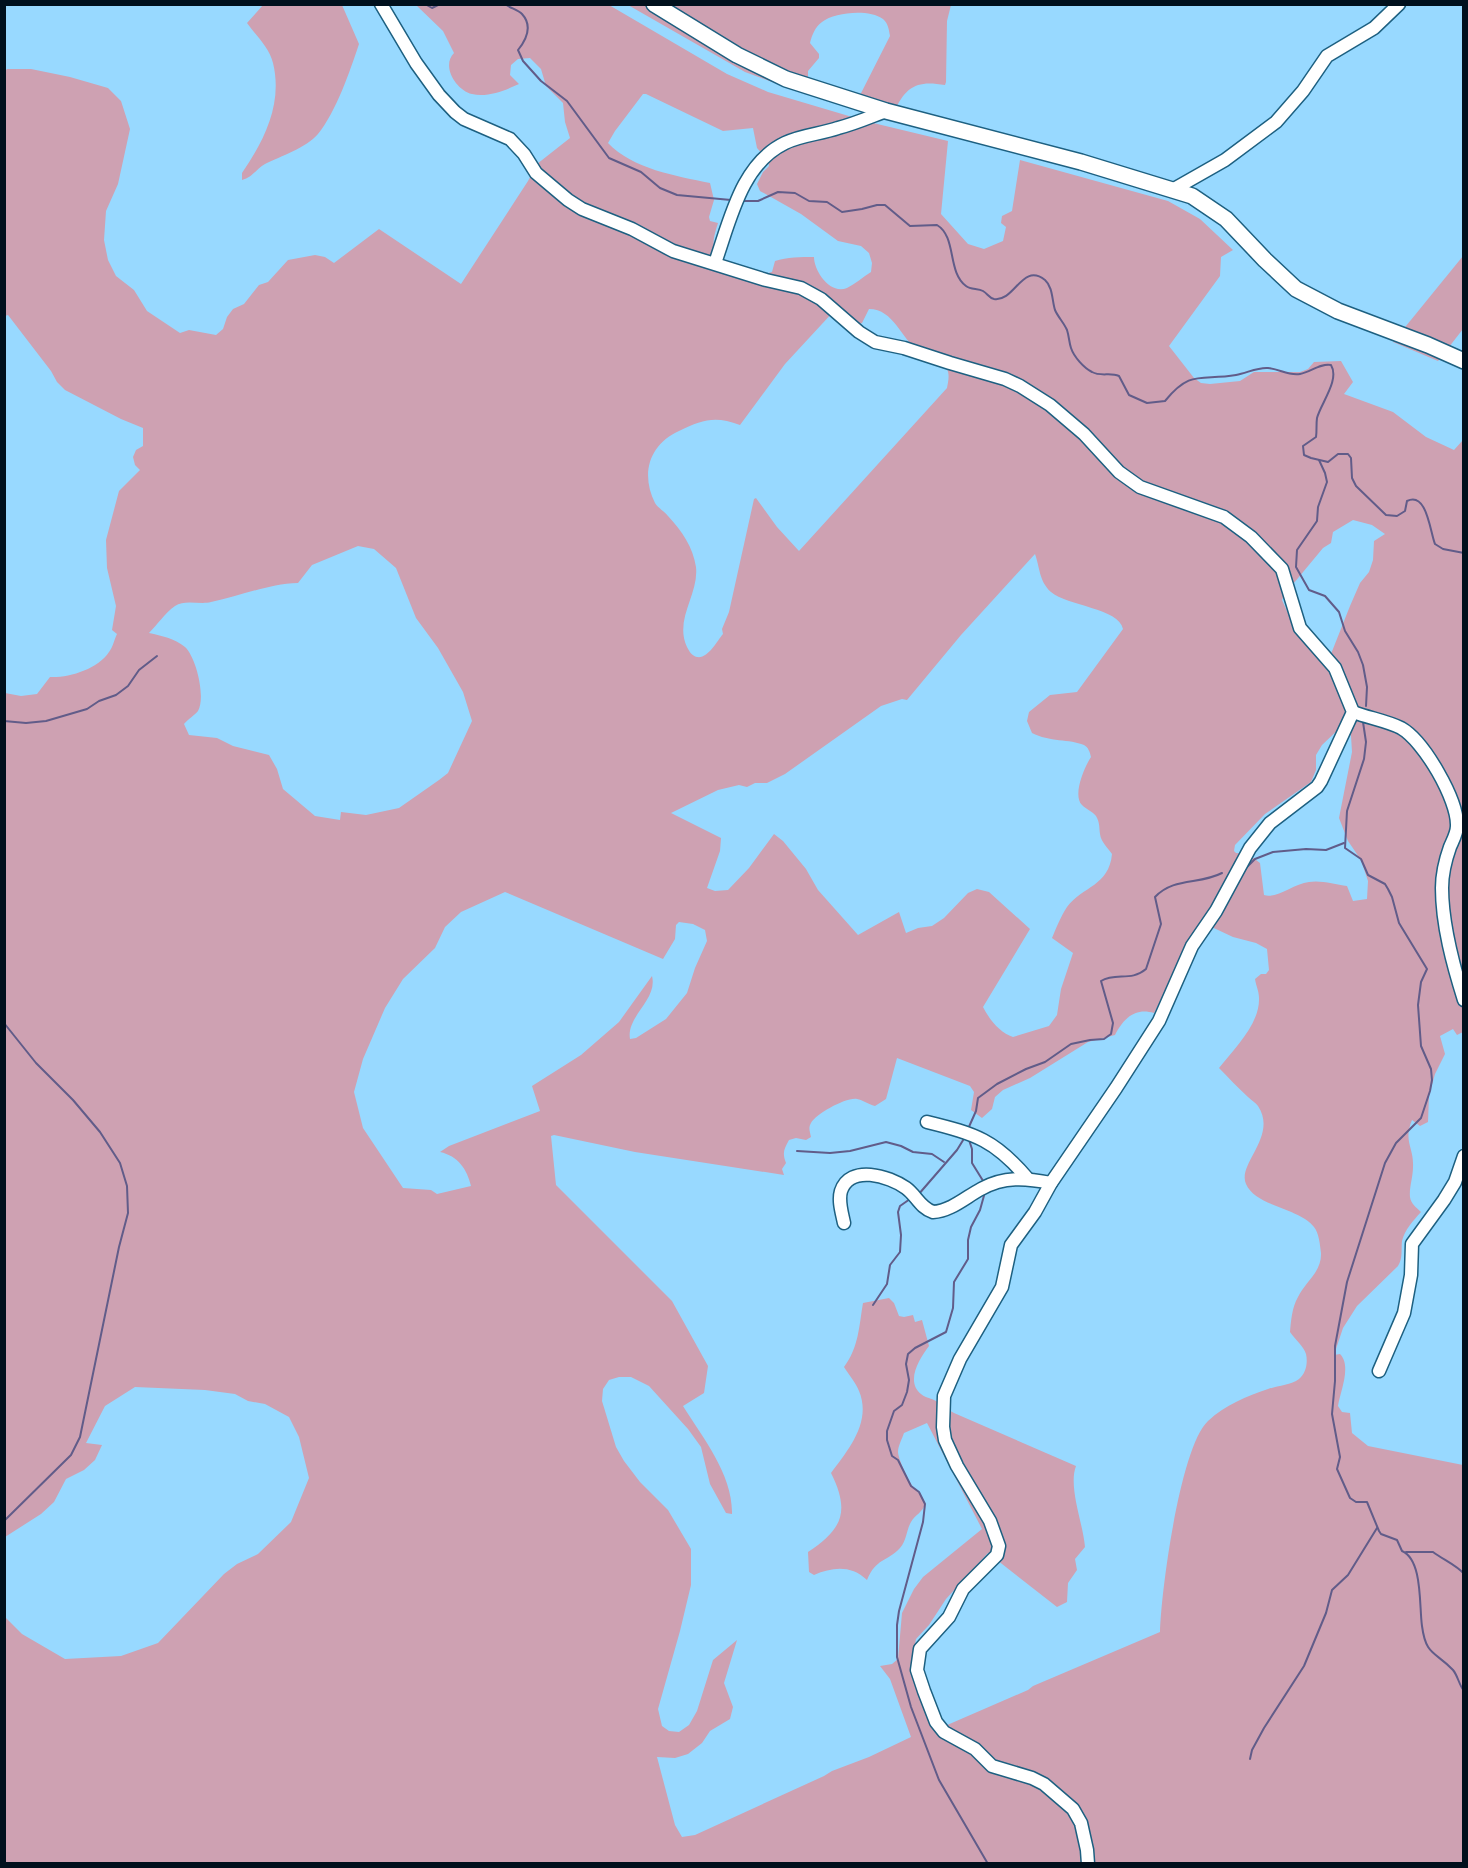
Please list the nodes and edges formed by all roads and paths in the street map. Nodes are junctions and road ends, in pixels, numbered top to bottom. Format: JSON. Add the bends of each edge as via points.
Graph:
{"nodes":[{"id":1,"x":381,"y":4,"type":"edge"},
{"id":2,"x":654,"y":4,"type":"edge"},
{"id":3,"x":1399,"y":4,"type":"edge"},
{"id":4,"x":886,"y":111,"type":"junction"},
{"id":5,"x":1174,"y":189,"type":"junction"},
{"id":6,"x":715,"y":263,"type":"junction"},
{"id":7,"x":1464,"y":361,"type":"edge"},
{"id":8,"x":1353,"y":712,"type":"junction"},
{"id":9,"x":1464,"y":1000,"type":"edge"},
{"id":10,"x":927,"y":1122,"type":"dead end"},
{"id":11,"x":1464,"y":1156,"type":"edge"},
{"id":12,"x":1029,"y":1179,"type":"junction"},
{"id":13,"x":1051,"y":1183,"type":"junction"},
{"id":14,"x":844,"y":1223,"type":"dead end"},
{"id":15,"x":1379,"y":1371,"type":"dead end"},
{"id":16,"x":1088,"y":1863,"type":"edge"}],
"edges":[{"from":1,"to":6,"type":"street","via":[[416,63],[455,112],[510,140],[536,173],[568,200],[673,251]]},
{"from":2,"to":4,"type":"main road","via":[[760,68]]},
{"from":3,"to":5,"type":"street","via":[[1374,28],[1327,56],[1276,122],[1225,160]]},
{"from":4,"to":5,"type":"main road"},
{"from":4,"to":6,"type":"street","via":[[777,147],[744,184]]},
{"from":5,"to":7,"type":"main road","via":[[1226,219],[1296,289],[1338,312]]},
{"from":6,"to":8,"type":"street","via":[[810,293],[875,342],[1020,386],[1084,434],[1129,480],[1238,527],[1282,569],[1300,628],[1335,668]]},
{"from":8,"to":9,"type":"street","via":[[1410,735],[1432,762],[1450,795],[1457,829],[1442,876],[1442,903]]},
{"from":8,"to":13,"type":"street","via":[[1317,787],[1270,823],[1250,848],[1192,946],[1159,1021]]},
{"from":10,"to":12,"type":"street","via":[[969,1133],[992,1144]]},
{"from":11,"to":15,"type":"street","via":[[1455,1182],[1412,1245],[1406,1304]]},
{"from":12,"to":13,"type":"street"},
{"from":12,"to":14,"type":"street","via":[[994,1182],[950,1207],[933,1212],[902,1185],[882,1177],[859,1175],[849,1180],[840,1194]]},
{"from":13,"to":16,"type":"street","via":[[1011,1245],[1002,1287],[960,1359],[944,1396],[945,1440],[990,1521],[999,1551],[963,1589],[949,1617],[920,1649],[917,1663],[940,1728],[975,1749],[992,1766],[1044,1784],[1073,1809],[1081,1823]]}]}
